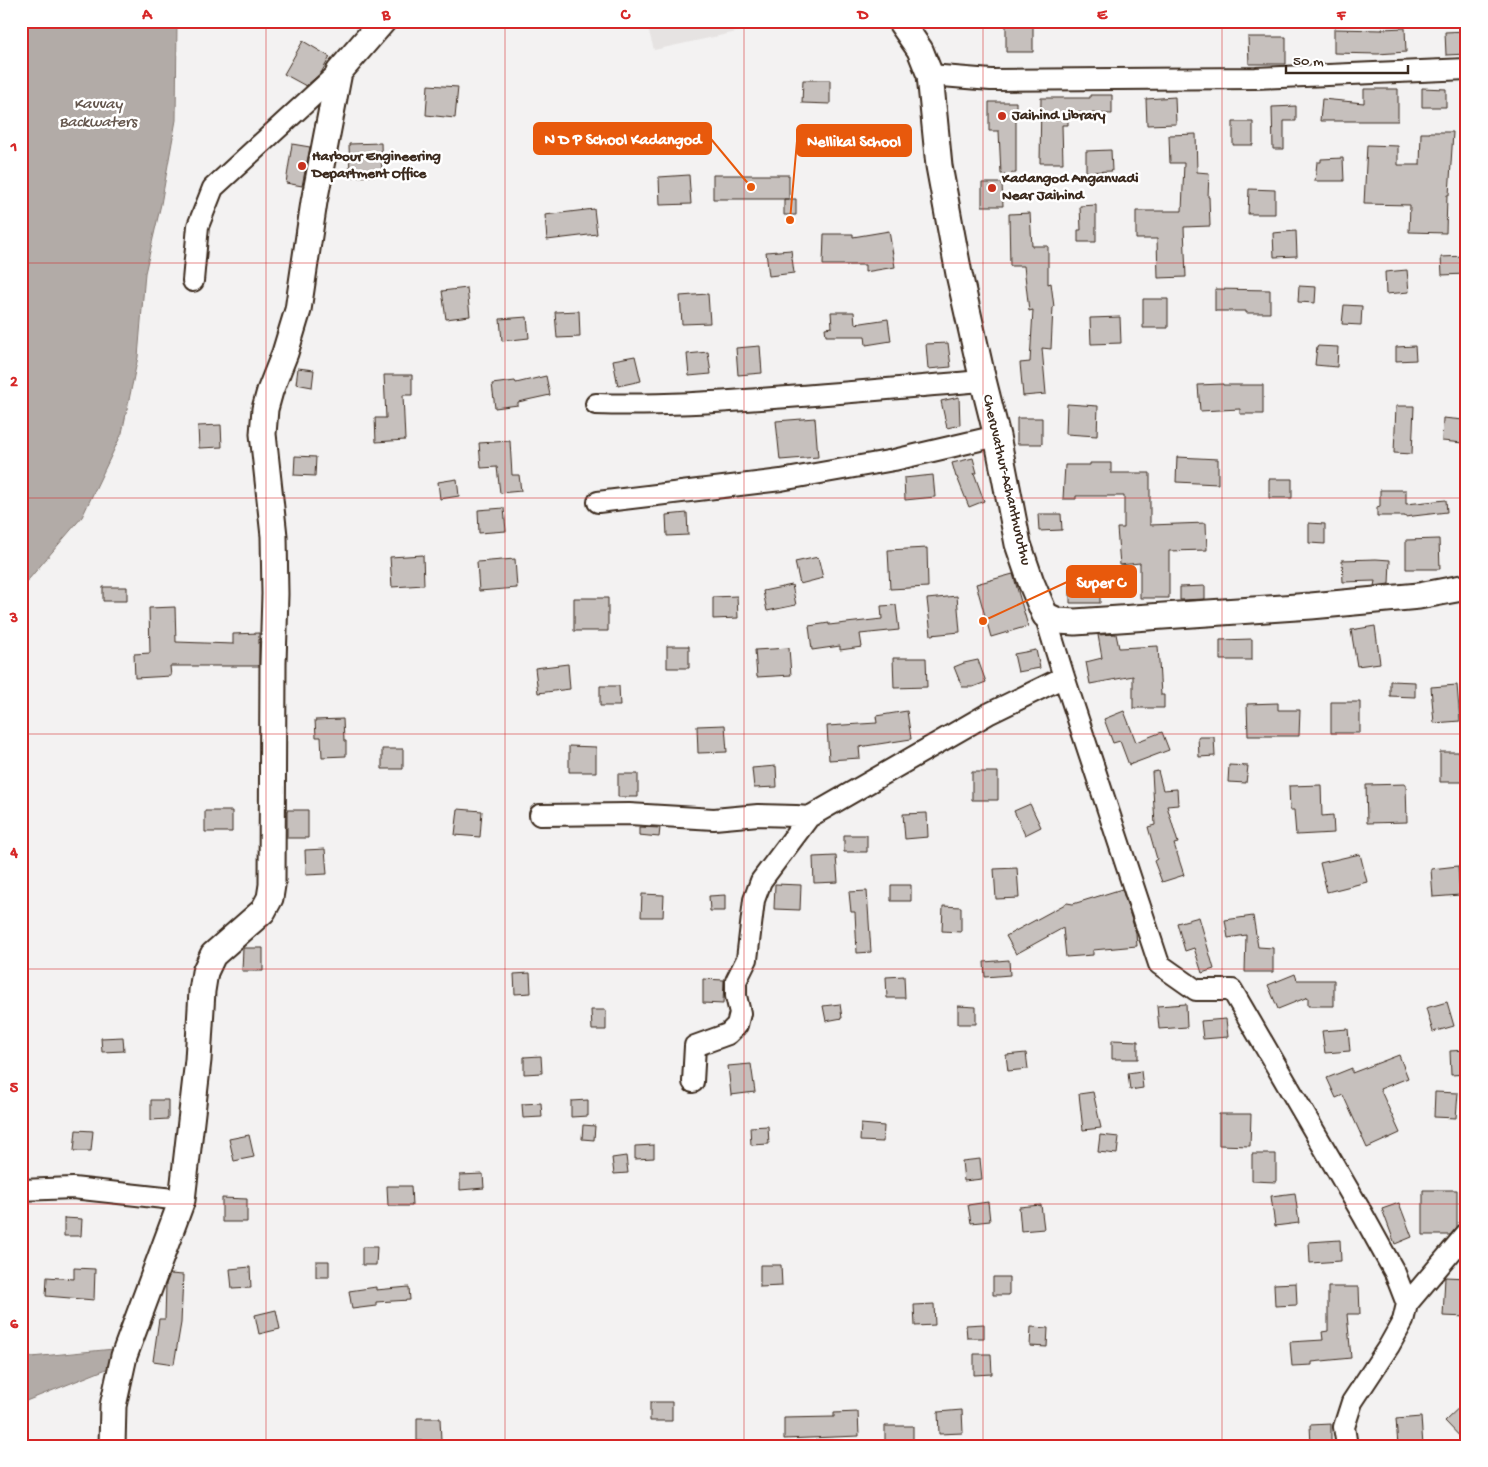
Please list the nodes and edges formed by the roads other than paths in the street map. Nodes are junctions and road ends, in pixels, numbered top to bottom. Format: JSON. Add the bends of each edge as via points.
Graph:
{"nodes":[{"id":1,"x":383,"y":21,"type":"edge"},
{"id":2,"x":900,"y":21,"type":"edge"},
{"id":3,"x":1467,"y":69,"type":"edge"},
{"id":4,"x":339,"y":72,"type":"junction"},
{"id":5,"x":930,"y":75,"type":"junction"},
{"id":6,"x":193,"y":280,"type":"dead end"},
{"id":7,"x":983,"y":381,"type":"junction"},
{"id":8,"x":596,"y":404,"type":"dead end"},
{"id":9,"x":997,"y":436,"type":"junction"},
{"id":10,"x":598,"y":502,"type":"dead end"},
{"id":11,"x":1467,"y":587,"type":"edge"},
{"id":12,"x":1045,"y":615,"type":"junction"},
{"id":13,"x":1064,"y":677,"type":"junction"},
{"id":14,"x":540,"y":815,"type":"dead end"},
{"id":15,"x":809,"y":817,"type":"junction"},
{"id":16,"x":693,"y":1082,"type":"dead end"},
{"id":17,"x":21,"y":1190,"type":"edge"},
{"id":18,"x":182,"y":1200,"type":"junction"},
{"id":19,"x":1467,"y":1232,"type":"edge"},
{"id":20,"x":1407,"y":1304,"type":"junction"},
{"id":21,"x":112,"y":1446,"type":"edge"},
{"id":22,"x":1347,"y":1446,"type":"edge"}],
"edges":[{"from":1,"to":4,"type":"main road"},
{"from":2,"to":5,"type":"main road","name":"Cheruvathur-Achanthuruthu","via":[[920,50]]},
{"from":3,"to":5,"type":"street","via":[[1246,78],[991,80]]},
{"from":4,"to":6,"type":"street","via":[[212,188],[198,226]]},
{"from":4,"to":18,"type":"main road","via":[[314,202],[298,310],[264,409],[275,594],[272,885],[263,912],[212,955],[205,972]]},
{"from":5,"to":7,"type":"main road","name":"Cheruvathur-Achanthuruthu","via":[[939,166]]},
{"from":7,"to":8,"type":"street","via":[[702,403]]},
{"from":7,"to":9,"type":"main road","name":"Cheruvathur-Achanthuruthu"},
{"from":9,"to":10,"type":"street","via":[[894,460],[782,480]]},
{"from":9,"to":12,"type":"main road","name":"Cheruvathur-Achanthuruthu","via":[[1018,544]]},
{"from":11,"to":12,"type":"main road","via":[[1419,596],[1311,606],[1085,621],[1058,621]]},
{"from":12,"to":13,"type":"street"},
{"from":13,"to":15,"type":"street","via":[[988,714]]},
{"from":13,"to":20,"type":"street","via":[[1159,964],[1196,990],[1232,990],[1363,1214],[1395,1273]]},
{"from":14,"to":15,"type":"street","via":[[629,814],[714,819],[758,815]]},
{"from":15,"to":16,"type":"street","via":[[762,881],[754,900],[747,960],[736,981],[740,1013],[738,1025],[728,1034],[695,1046]]},
{"from":17,"to":18,"type":"street","via":[[72,1188]]},
{"from":18,"to":21,"type":"main road","via":[[124,1356],[114,1394]]},
{"from":19,"to":20,"type":"street"},
{"from":20,"to":22,"type":"street","via":[[1403,1321],[1389,1346],[1352,1402],[1344,1427]]}]}
